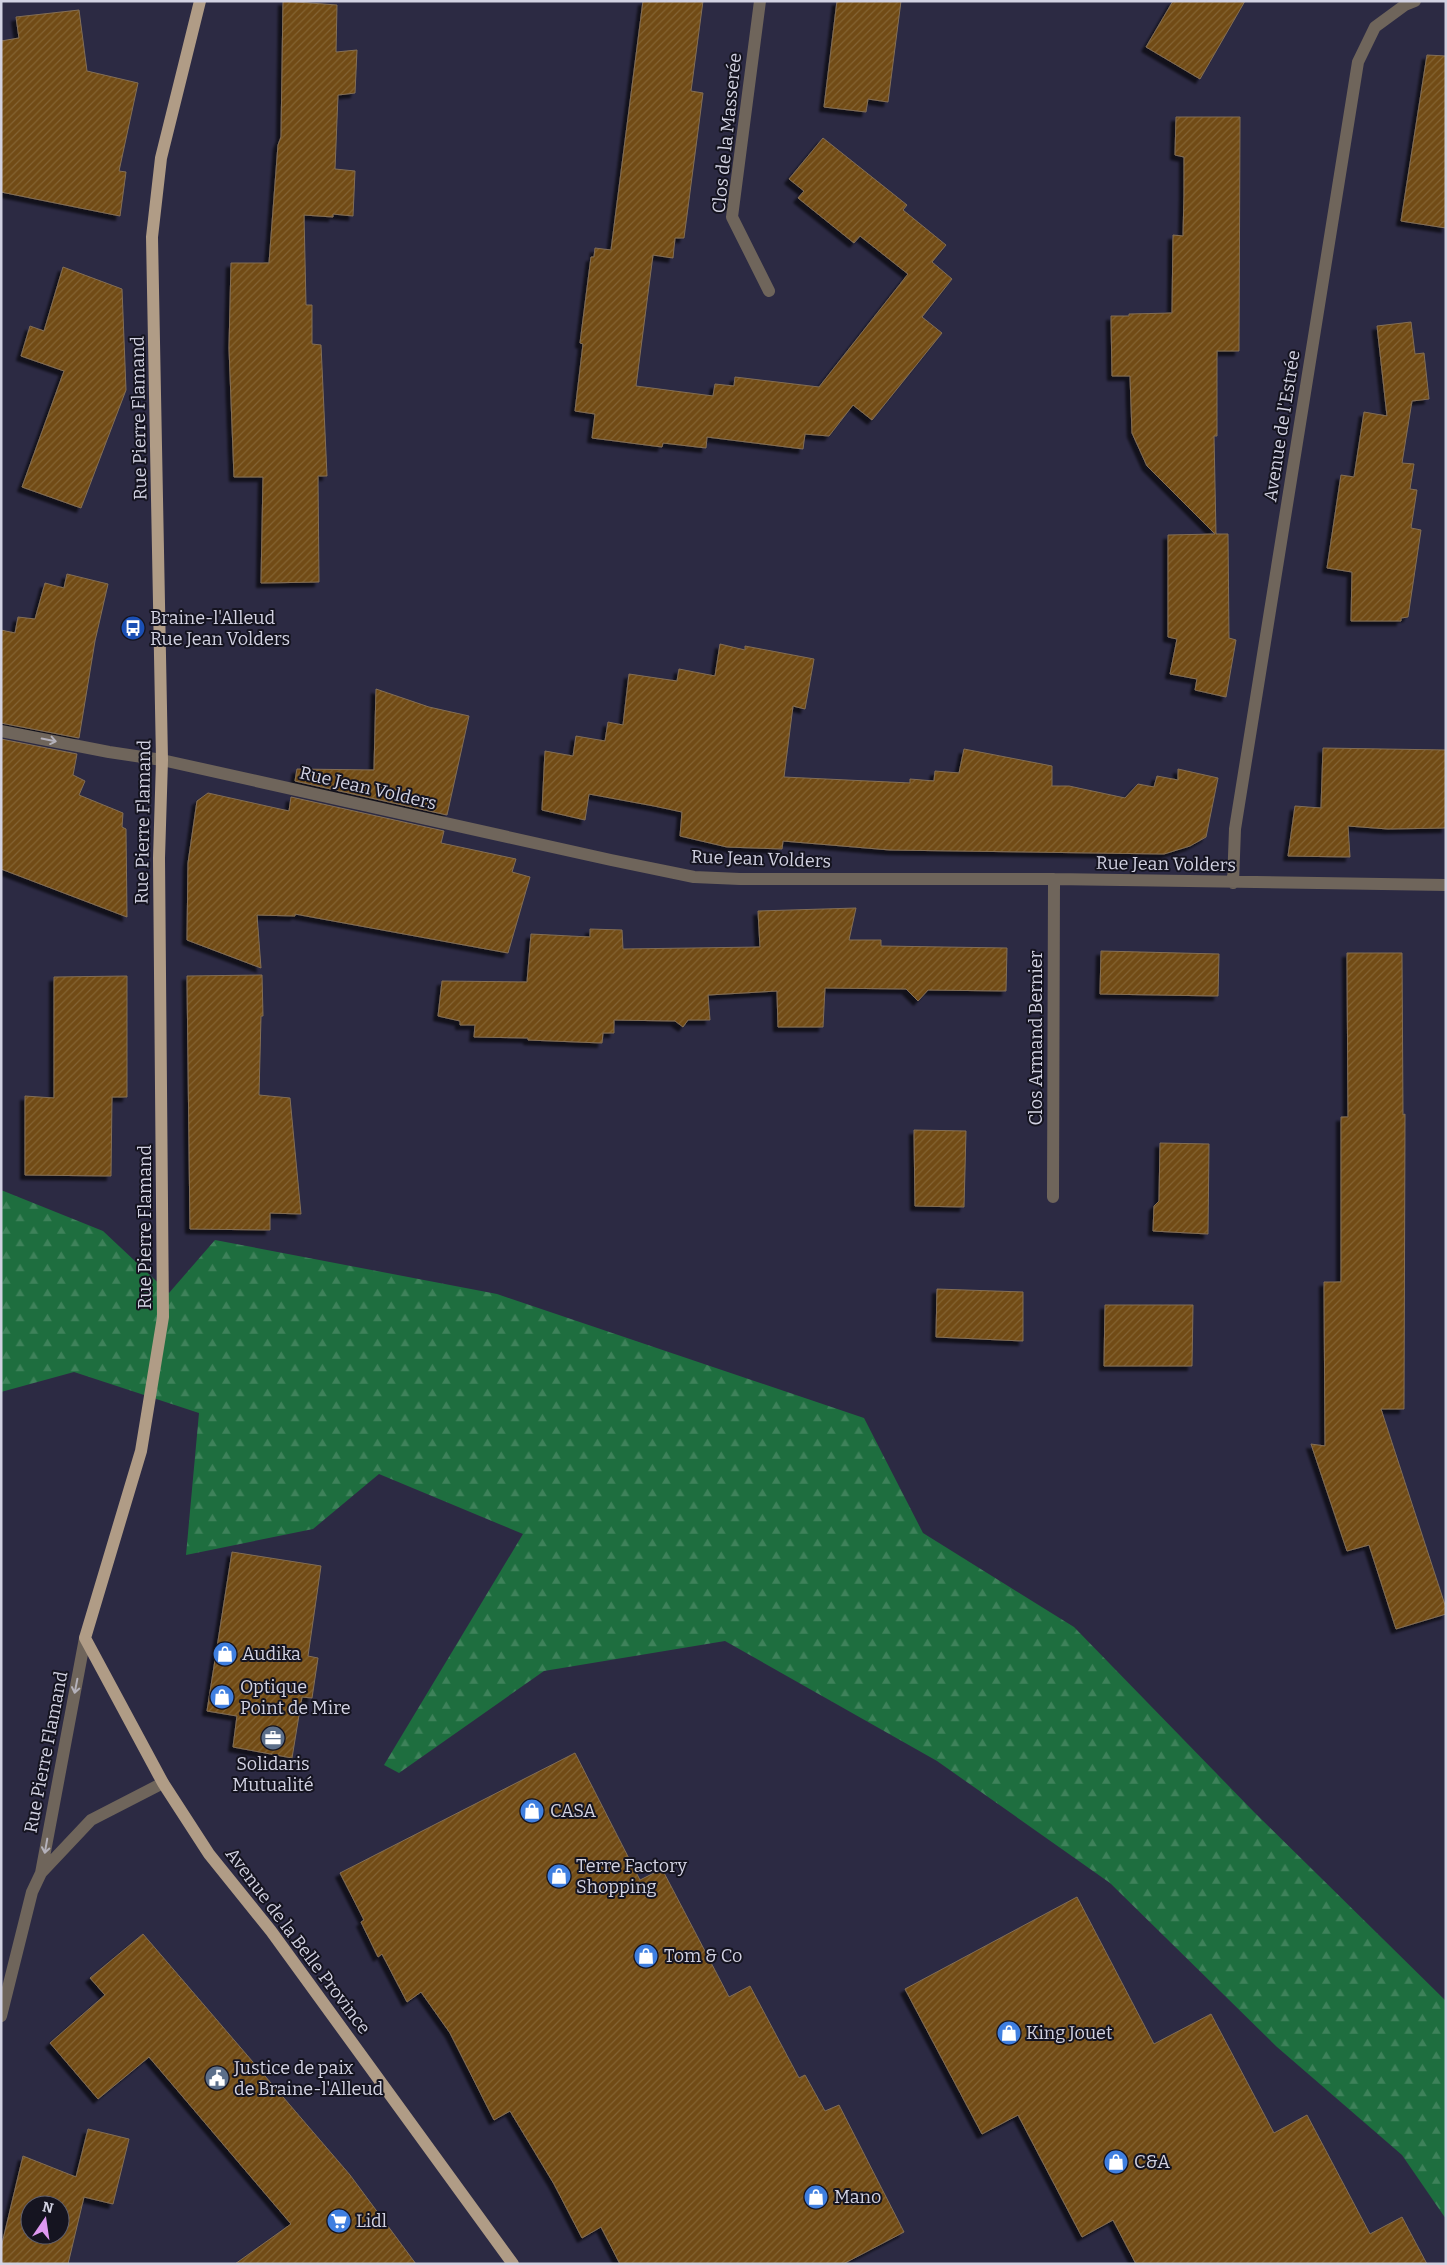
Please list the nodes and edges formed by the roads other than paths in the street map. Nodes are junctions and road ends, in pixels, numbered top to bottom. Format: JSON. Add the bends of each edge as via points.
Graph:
{"nodes":[{"id":1,"x":200,"y":1,"type":"edge"},
{"id":2,"x":760,"y":1,"type":"edge"},
{"id":3,"x":1415,"y":1,"type":"edge"},
{"id":4,"x":769,"y":291,"type":"dead end"},
{"id":5,"x":1,"y":731,"type":"edge"},
{"id":6,"x":162,"y":760,"type":"junction"},
{"id":7,"x":1054,"y":880,"type":"junction"},
{"id":8,"x":1233,"y":883,"type":"junction"},
{"id":9,"x":1446,"y":885,"type":"edge"},
{"id":10,"x":1052,"y":1197,"type":"dead end"},
{"id":11,"x":85,"y":1638,"type":"junction"},
{"id":12,"x":163,"y":1783,"type":"junction"},
{"id":13,"x":41,"y":1873,"type":"junction"},
{"id":14,"x":1,"y":2016,"type":"edge"},
{"id":15,"x":513,"y":2264,"type":"edge"}],
"edges":[{"from":1,"to":6,"type":"main road","name":"Rue Pierre Flamand","via":[[161,158],[152,237]]},
{"from":2,"to":4,"type":"street","name":"Clos de la Masserée","via":[[732,217]]},
{"from":3,"to":8,"type":"street","name":"Avenue de l'Estrée","via":[[1404,5],[1375,27],[1358,62],[1236,819]]},
{"from":5,"to":6,"type":"street","name":"Rue Jean Volders","one_way":true},
{"from":6,"to":7,"type":"street","name":"Rue Jean Volders","via":[[694,877]]},
{"from":6,"to":11,"type":"main road","name":"Rue Pierre Flamand","via":[[163,1317],[141,1451]]},
{"from":7,"to":8,"type":"street","name":"Rue Jean Volders"},
{"from":7,"to":10,"type":"street","name":"Clos Armand Bernier"},
{"from":8,"to":9,"type":"street","name":"Rue Jean Volders"},
{"from":11,"to":12,"type":"main road"},
{"from":11,"to":13,"type":"street","name":"Rue Pierre Flamand","one_way":true},
{"from":12,"to":13,"type":"street","name":"Rue Pierre Flamand","via":[[91,1820]]},
{"from":12,"to":15,"type":"main road","name":"Avenue de la Belle Province","via":[[209,1854],[271,1930]]},
{"from":13,"to":14,"type":"street","name":"Rue Pierre Flamand","via":[[32,1892]]}]}
